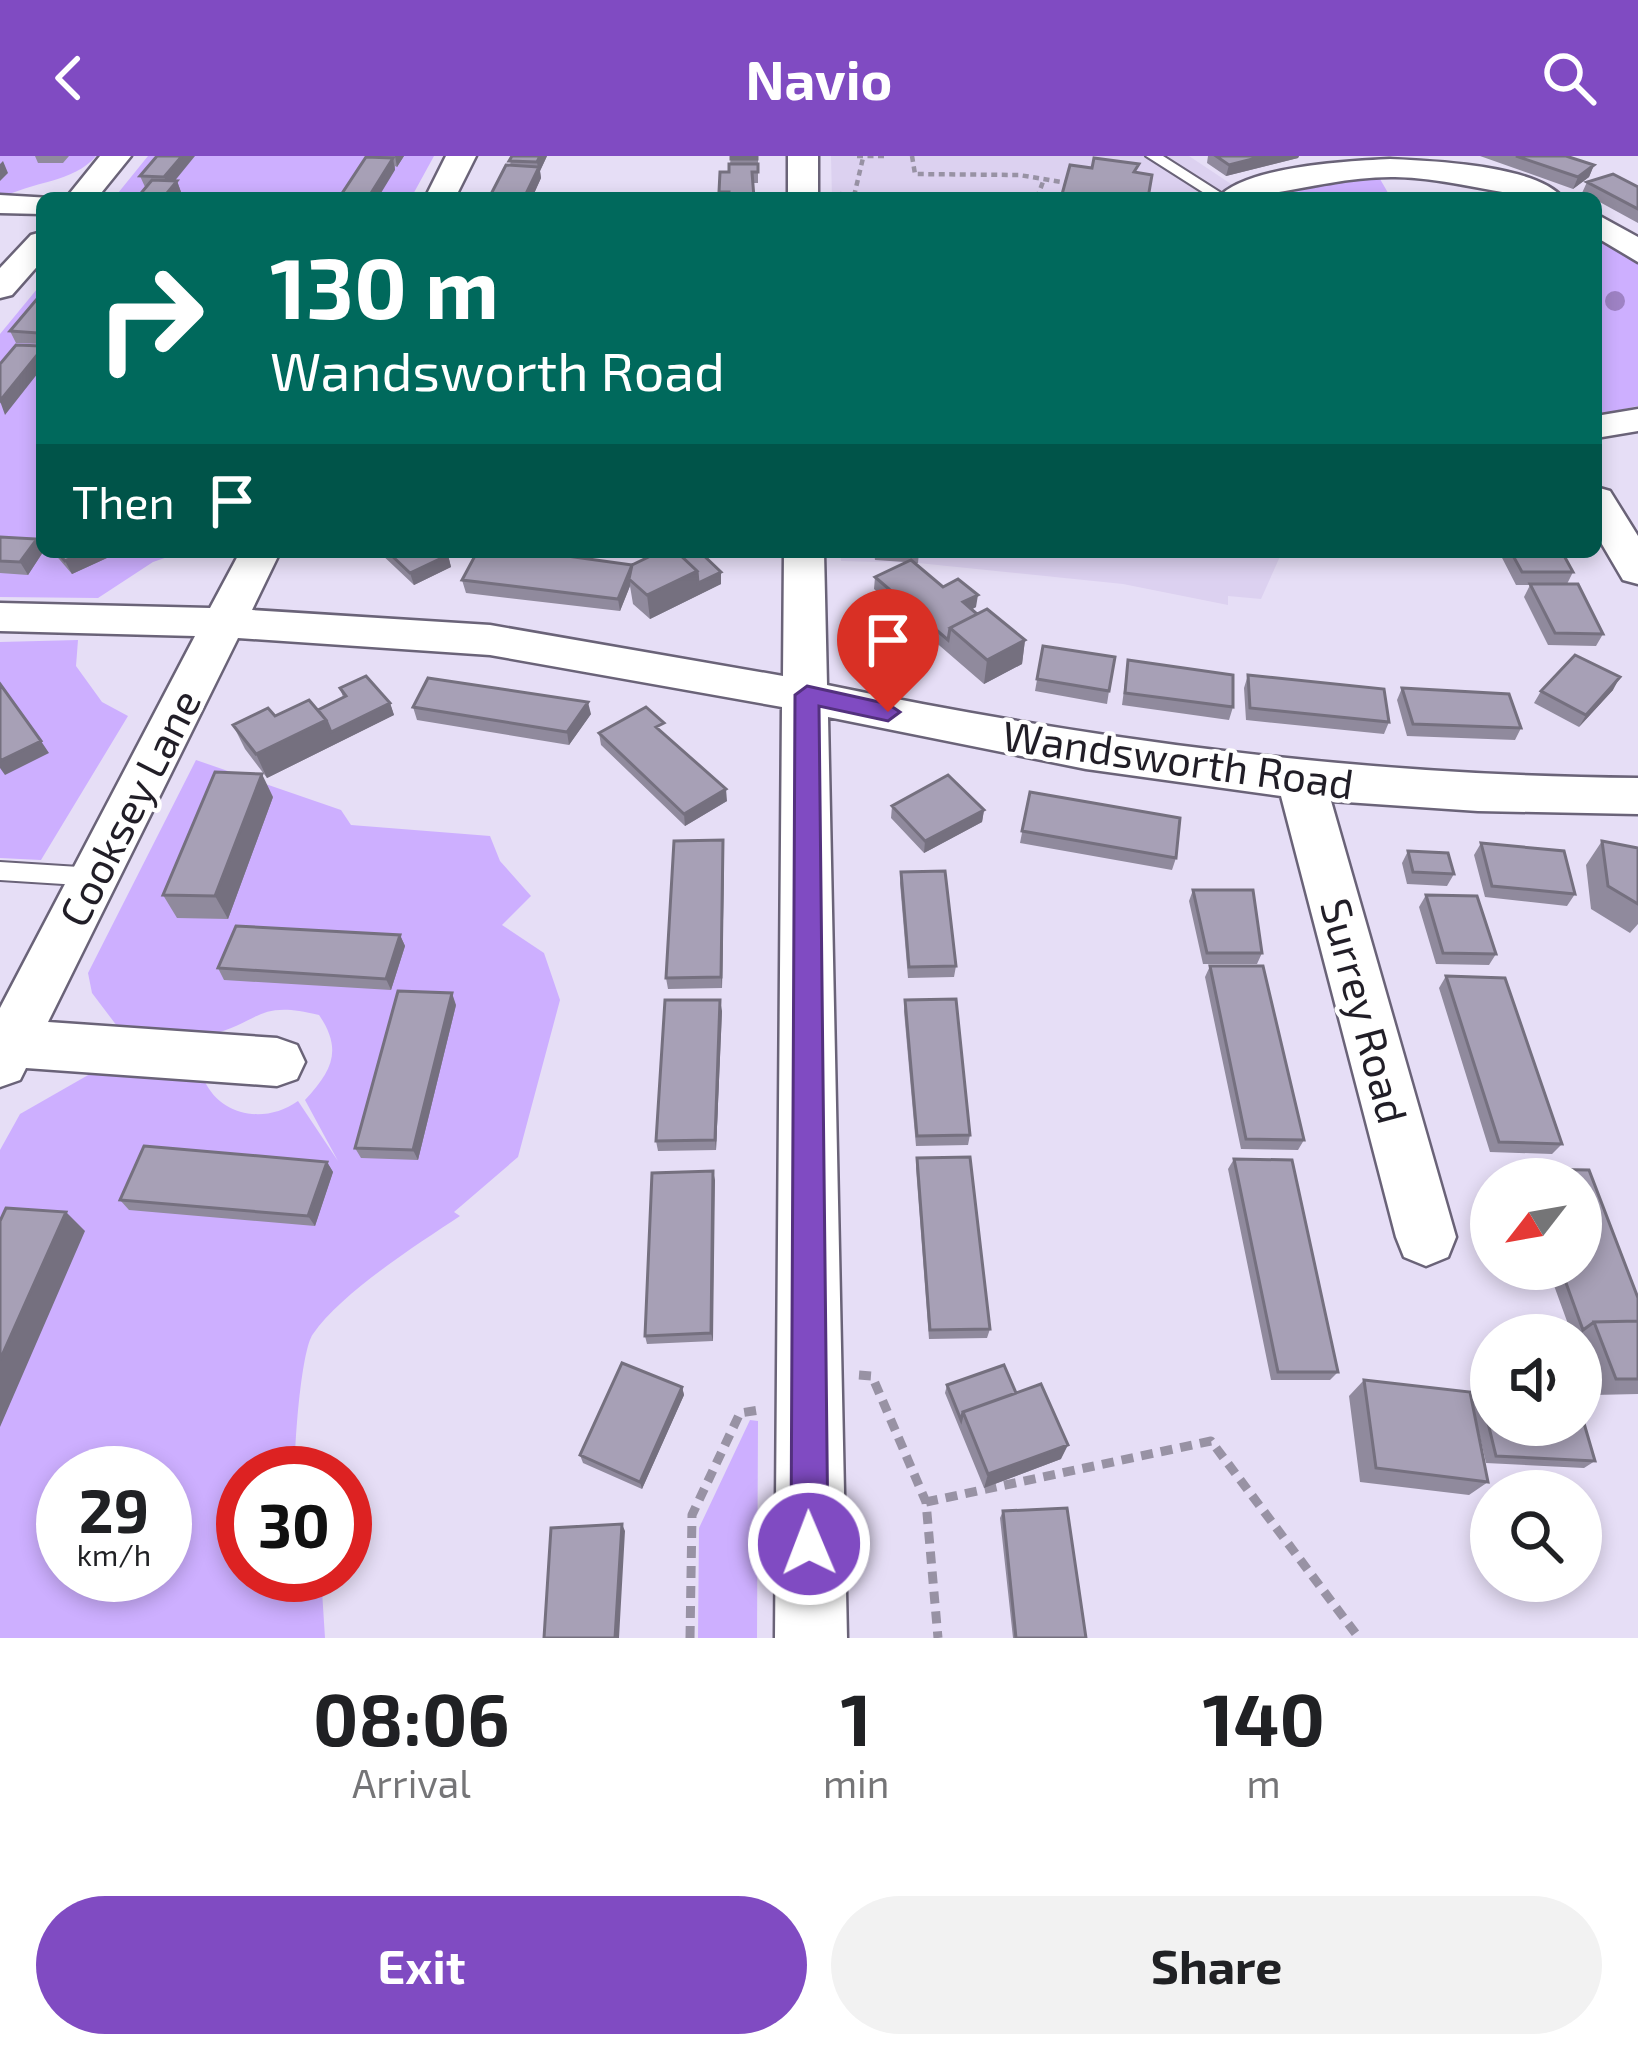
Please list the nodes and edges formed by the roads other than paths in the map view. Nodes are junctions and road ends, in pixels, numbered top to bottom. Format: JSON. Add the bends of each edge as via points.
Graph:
{"nodes":[{"id":1,"x":116,"y":156,"type":"edge"},
{"id":2,"x":461,"y":156,"type":"edge"},
{"id":3,"x":803,"y":156,"type":"edge"},
{"id":4,"x":1153,"y":156,"type":"edge"},
{"id":5,"x":1406,"y":175,"type":"edge"},
{"id":6,"x":86,"y":192,"type":"edge"},
{"id":7,"x":443,"y":192,"type":"edge"},
{"id":8,"x":803,"y":192,"type":"edge"},
{"id":9,"x":1212,"y":192,"type":"edge"},
{"id":10,"x":1252,"y":192,"type":"edge"},
{"id":11,"x":1533,"y":192,"type":"edge"},
{"id":12,"x":0,"y":204,"type":"edge"},
{"id":13,"x":36,"y":206,"type":"edge"},
{"id":14,"x":1602,"y":227,"type":"edge"},
{"id":15,"x":36,"y":249,"type":"edge"},
{"id":16,"x":1638,"y":252,"type":"edge"},
{"id":17,"x":0,"y":288,"type":"edge"},
{"id":18,"x":1638,"y":420,"type":"edge"},
{"id":19,"x":1602,"y":426,"type":"edge"},
{"id":20,"x":1602,"y":509,"type":"edge"},
{"id":21,"x":257,"y":558,"type":"edge"},
{"id":22,"x":804,"y":558,"type":"edge"},
{"id":23,"x":1638,"y":571,"type":"edge"},
{"id":24,"x":0,"y":617,"type":"edge"},
{"id":25,"x":223,"y":624,"type":"junction"},
{"id":26,"x":807,"y":695,"type":"junction"},
{"id":27,"x":1302,"y":784,"type":"junction"},
{"id":28,"x":1638,"y":796,"type":"edge"},
{"id":29,"x":0,"y":871,"type":"edge"},
{"id":30,"x":95,"y":877,"type":"junction"},
{"id":31,"x":5,"y":1053,"type":"edge"},
{"id":32,"x":277,"y":1062,"type":"dead end"},
{"id":33,"x":1426,"y":1237,"type":"dead end"},
{"id":34,"x":811,"y":1638,"type":"edge"}],
"edges":[{"from":1,"to":6,"type":"street"},
{"from":2,"to":7,"type":"street"},
{"from":3,"to":8,"type":"street"},
{"from":4,"to":9,"type":"lane"},
{"from":5,"to":10,"type":"street","via":[[1310,174]]},
{"from":5,"to":11,"type":"street","via":[[1498,178]]},
{"from":12,"to":13,"type":"street"},
{"from":14,"to":16,"type":"street"},
{"from":15,"to":17,"type":"street"},
{"from":18,"to":19,"type":"street"},
{"from":20,"to":23,"type":"street"},
{"from":21,"to":25,"type":"street","name":"Cooksey Lane"},
{"from":22,"to":26,"type":"street"},
{"from":24,"to":25,"type":"street","name":"Wandsworth Road"},
{"from":25,"to":26,"type":"street","name":"Wandsworth Road","via":[[489,640]]},
{"from":25,"to":30,"type":"street","name":"Cooksey Lane"},
{"from":26,"to":27,"type":"street","name":"Wandsworth Road","via":[[1008,738]]},
{"from":26,"to":34,"type":"street"},
{"from":27,"to":28,"type":"street","name":"Wandsworth Road"},
{"from":27,"to":33,"type":"street","name":"Surrey Road"},
{"from":29,"to":30,"type":"lane"},
{"from":30,"to":31,"type":"street","name":"Cooksey Lane"},
{"from":31,"to":32,"type":"street"}]}
